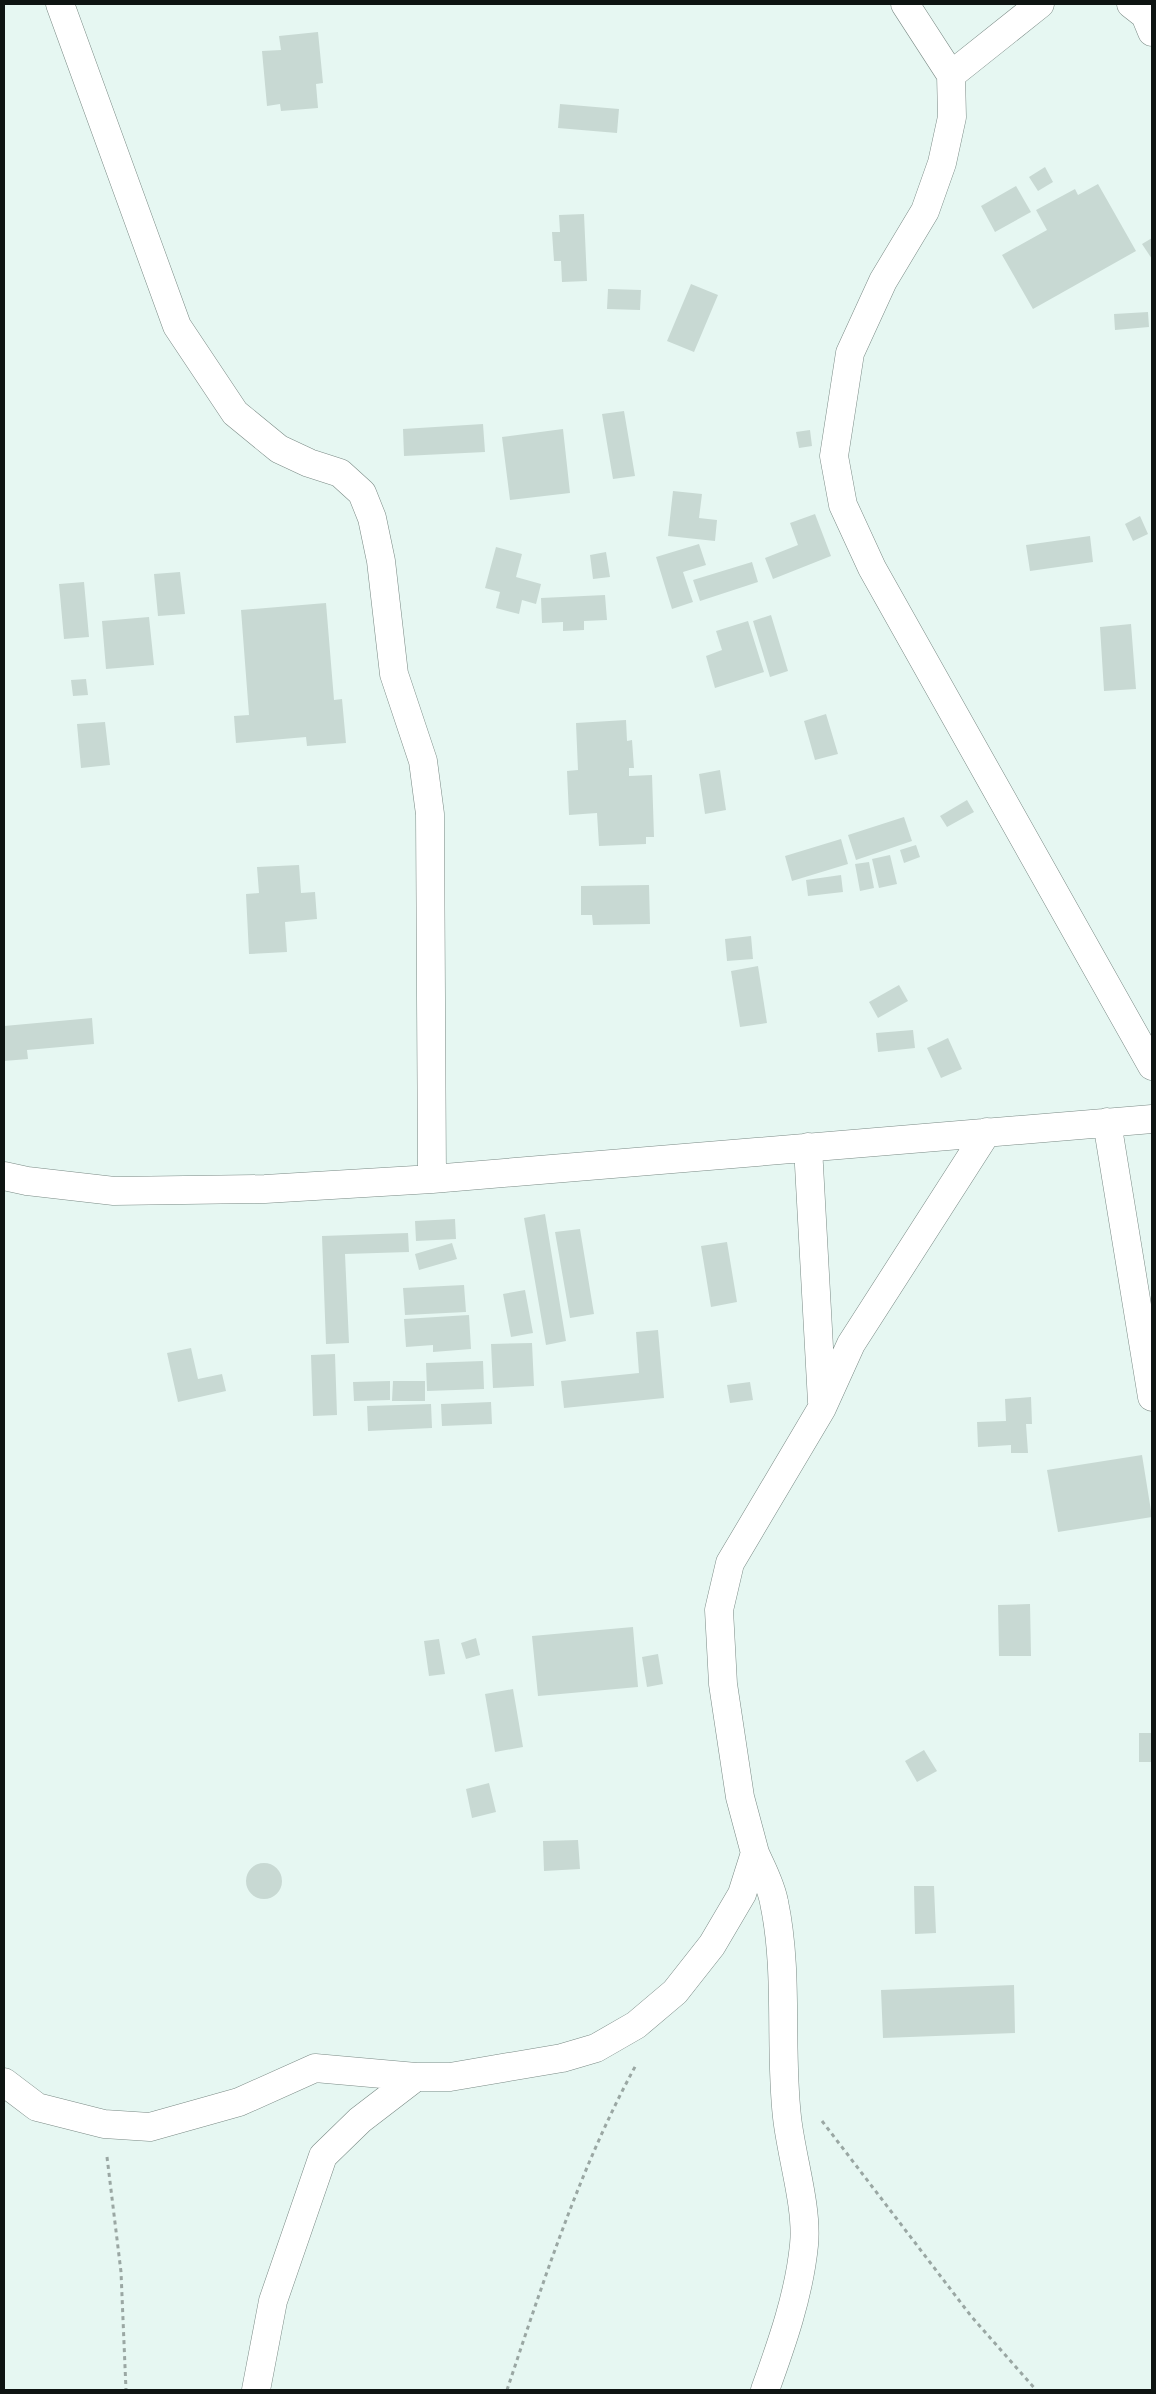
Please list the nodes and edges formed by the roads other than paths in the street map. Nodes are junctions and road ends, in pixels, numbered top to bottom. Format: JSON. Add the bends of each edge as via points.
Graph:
{"nodes":[{"id":1,"x":60,"y":4,"type":"edge"},
{"id":2,"x":905,"y":4,"type":"edge"},
{"id":3,"x":1040,"y":4,"type":"edge"},
{"id":4,"x":1131,"y":4,"type":"edge"},
{"id":5,"x":1152,"y":32,"type":"edge"},
{"id":6,"x":951,"y":75,"type":"junction"},
{"id":7,"x":1152,"y":1066,"type":"edge"},
{"id":8,"x":1152,"y":1119,"type":"edge"},
{"id":9,"x":1106,"y":1122,"type":"junction"},
{"id":10,"x":986,"y":1132,"type":"junction"},
{"id":11,"x":808,"y":1146,"type":"junction"},
{"id":12,"x":4,"y":1176,"type":"edge"},
{"id":13,"x":432,"y":1179,"type":"junction"},
{"id":14,"x":1152,"y":1397,"type":"edge"},
{"id":15,"x":822,"y":1408,"type":"junction"},
{"id":16,"x":754,"y":1853,"type":"junction"},
{"id":17,"x":416,"y":2077,"type":"junction"},
{"id":18,"x":4,"y":2082,"type":"edge"},
{"id":19,"x":256,"y":2390,"type":"edge"},
{"id":20,"x":765,"y":2390,"type":"edge"}],
"edges":[{"from":1,"to":13,"type":"street","via":[[177,326],[235,413],[279,450],[340,474],[362,493],[372,518],[381,561],[394,674],[423,761],[430,814]]},
{"from":2,"to":6,"type":"street"},
{"from":3,"to":6,"type":"street"},
{"from":4,"to":5,"type":"street","via":[[1144,14]]},
{"from":6,"to":7,"type":"street","via":[[952,117],[942,163],[925,211],[883,281],[850,353],[834,456],[843,505],[872,568]]},
{"from":8,"to":9,"type":"street"},
{"from":9,"to":10,"type":"street"},
{"from":9,"to":14,"type":"street"},
{"from":10,"to":11,"type":"street"},
{"from":10,"to":15,"type":"street","via":[[851,1344]]},
{"from":11,"to":13,"type":"street"},
{"from":11,"to":15,"type":"street"},
{"from":12,"to":13,"type":"street","via":[[114,1191],[265,1190]]},
{"from":15,"to":16,"type":"street","via":[[730,1563],[719,1610],[723,1684],[740,1797]]},
{"from":16,"to":17,"type":"street","via":[[742,1894],[712,1945],[675,1992],[636,2025],[596,2048],[562,2058],[450,2076]]},
{"from":16,"to":20,"type":"street","via":[[768,1882],[776,1912],[784,1978],[783,2071],[787,2119],[805,2242],[799,2280],[781,2347]]},
{"from":17,"to":18,"type":"street","via":[[315,2068],[239,2102],[150,2128],[104,2124],[38,2107]]},
{"from":17,"to":19,"type":"street","via":[[360,2120],[322,2156],[273,2301]]}]}
